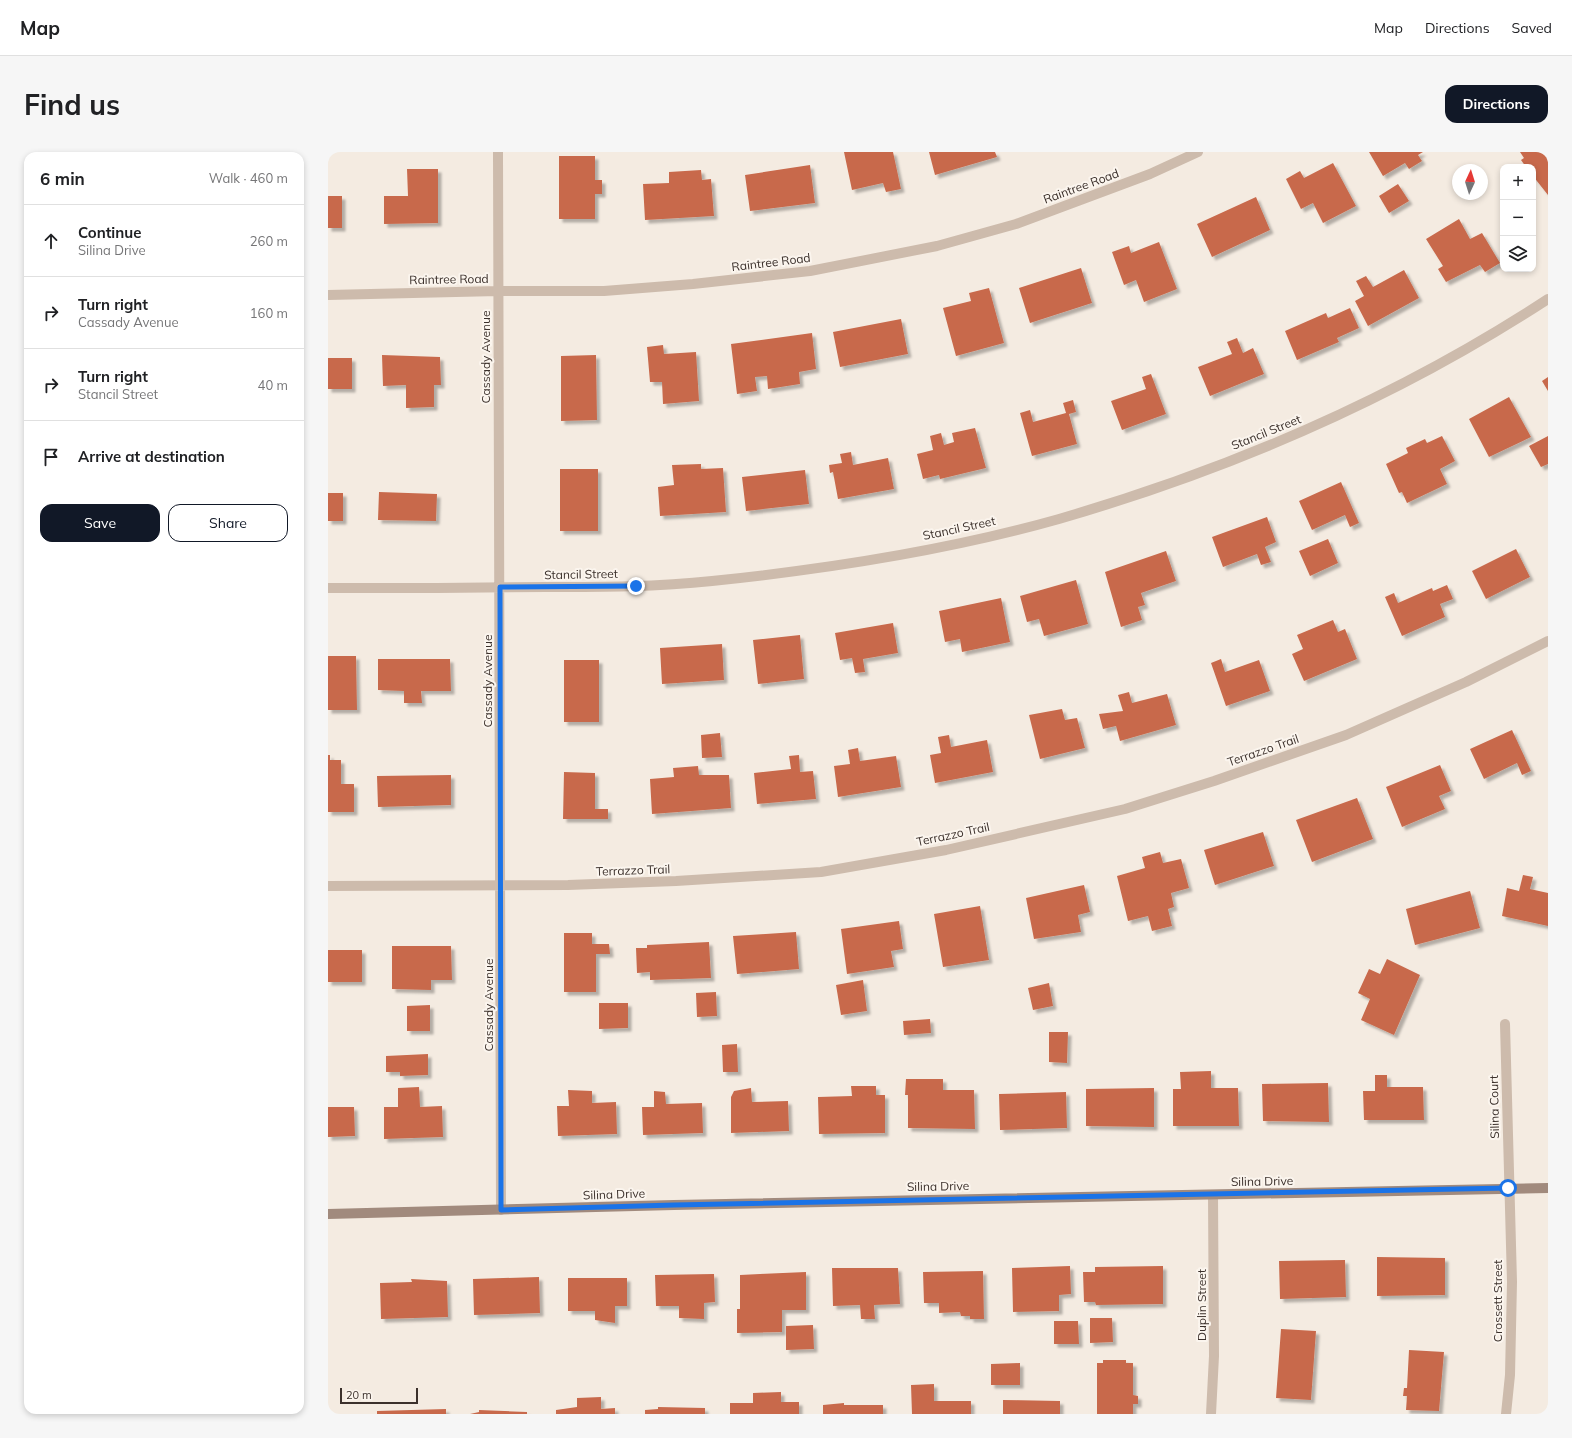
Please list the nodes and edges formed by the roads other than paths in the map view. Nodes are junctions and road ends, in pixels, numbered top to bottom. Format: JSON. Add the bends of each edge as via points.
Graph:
{"nodes":[{"id":1,"x":498,"y":152,"type":"edge"},
{"id":2,"x":1198,"y":152,"type":"edge"},
{"id":3,"x":498,"y":291,"type":"junction"},
{"id":4,"x":328,"y":295,"type":"edge"},
{"id":5,"x":1548,"y":299,"type":"edge"},
{"id":6,"x":500,"y":587,"type":"junction"},
{"id":7,"x":328,"y":588,"type":"edge"},
{"id":8,"x":1548,"y":641,"type":"edge"},
{"id":9,"x":501,"y":885,"type":"junction"},
{"id":10,"x":328,"y":886,"type":"edge"},
{"id":11,"x":1505,"y":1024,"type":"dead end"},
{"id":12,"x":1508,"y":1188,"type":"junction"},
{"id":13,"x":1548,"y":1188,"type":"edge"},
{"id":14,"x":1213,"y":1195,"type":"junction"},
{"id":15,"x":501,"y":1210,"type":"junction"},
{"id":16,"x":328,"y":1214,"type":"edge"},
{"id":17,"x":1211,"y":1414,"type":"edge"},
{"id":18,"x":1506,"y":1414,"type":"edge"}],
"edges":[{"from":1,"to":3,"type":"street","name":"Cassady Avenue"},
{"from":2,"to":3,"type":"street","name":"Raintree Road","via":[[1150,174],[1016,224],[937,246],[810,270],[693,284],[604,291]]},
{"from":3,"to":4,"type":"street","name":"Raintree Road"},
{"from":3,"to":6,"type":"street","name":"Cassady Avenue"},
{"from":5,"to":6,"type":"street","name":"Stancil Street","via":[[1425,373],[1339,415],[1248,454],[1164,485],[1058,519],[968,541],[854,562],[711,581],[636,586]]},
{"from":6,"to":7,"type":"street","name":"Stancil Street"},
{"from":6,"to":9,"type":"street","name":"Cassady Avenue"},
{"from":8,"to":9,"type":"street","name":"Terrazzo Trail","via":[[1466,682],[1346,735],[1125,809],[946,850],[821,872],[584,885]]},
{"from":9,"to":10,"type":"street","name":"Terrazzo Trail"},
{"from":9,"to":15,"type":"street","name":"Cassady Avenue"},
{"from":11,"to":12,"type":"street","name":"Silina Court"},
{"from":12,"to":13,"type":"street","name":"Silina Drive"},
{"from":12,"to":14,"type":"street","name":"Silina Drive"},
{"from":12,"to":18,"type":"street","name":"Crossett Street","via":[[1512,1282],[1510,1376]]},
{"from":14,"to":15,"type":"street","name":"Silina Drive"},
{"from":14,"to":17,"type":"street","name":"Duplin Street","via":[[1214,1356]]},
{"from":15,"to":16,"type":"street","name":"Silina Drive"}]}
